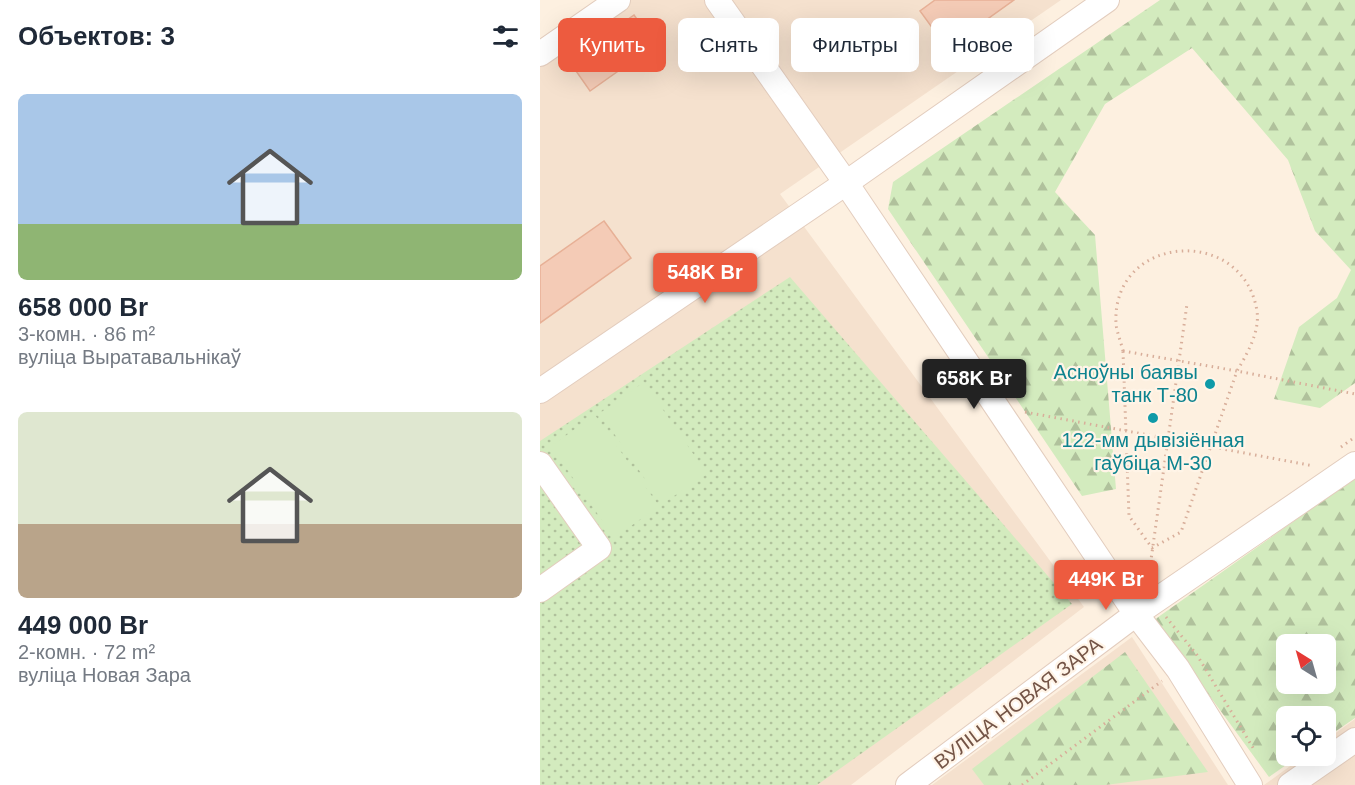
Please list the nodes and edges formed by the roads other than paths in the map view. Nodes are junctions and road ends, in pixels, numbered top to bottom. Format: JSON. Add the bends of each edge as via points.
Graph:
{"nodes":[{"id":1,"x":618,"y":0,"type":"edge"},
{"id":2,"x":717,"y":0,"type":"edge"},
{"id":3,"x":1107,"y":0,"type":"edge"},
{"id":4,"x":540,"y":54,"type":"edge"},
{"id":5,"x":846,"y":183,"type":"junction"},
{"id":6,"x":540,"y":391,"type":"edge"},
{"id":7,"x":540,"y":464,"type":"edge"},
{"id":8,"x":1355,"y":464,"type":"edge"},
{"id":9,"x":540,"y":590,"type":"edge"},
{"id":10,"x":1136,"y":614,"type":"junction"},
{"id":11,"x":1355,"y":740,"type":"edge"},
{"id":12,"x":908,"y":785,"type":"edge"},
{"id":13,"x":1250,"y":785,"type":"edge"},
{"id":14,"x":1290,"y":785,"type":"edge"}],
"edges":[{"from":1,"to":4,"type":"street"},
{"from":2,"to":5,"type":"street"},
{"from":3,"to":5,"type":"street"},
{"from":5,"to":6,"type":"street"},
{"from":5,"to":10,"type":"street"},
{"from":7,"to":9,"type":"street","via":[[599,548]]},
{"from":8,"to":10,"type":"street","name":"ВУЛІЦА НОВАЯ ЗАРА"},
{"from":10,"to":12,"type":"street","name":"ВУЛІЦА НОВАЯ ЗАРА"},
{"from":10,"to":13,"type":"street","via":[[1178,669]]},
{"from":11,"to":14,"type":"street"}]}
